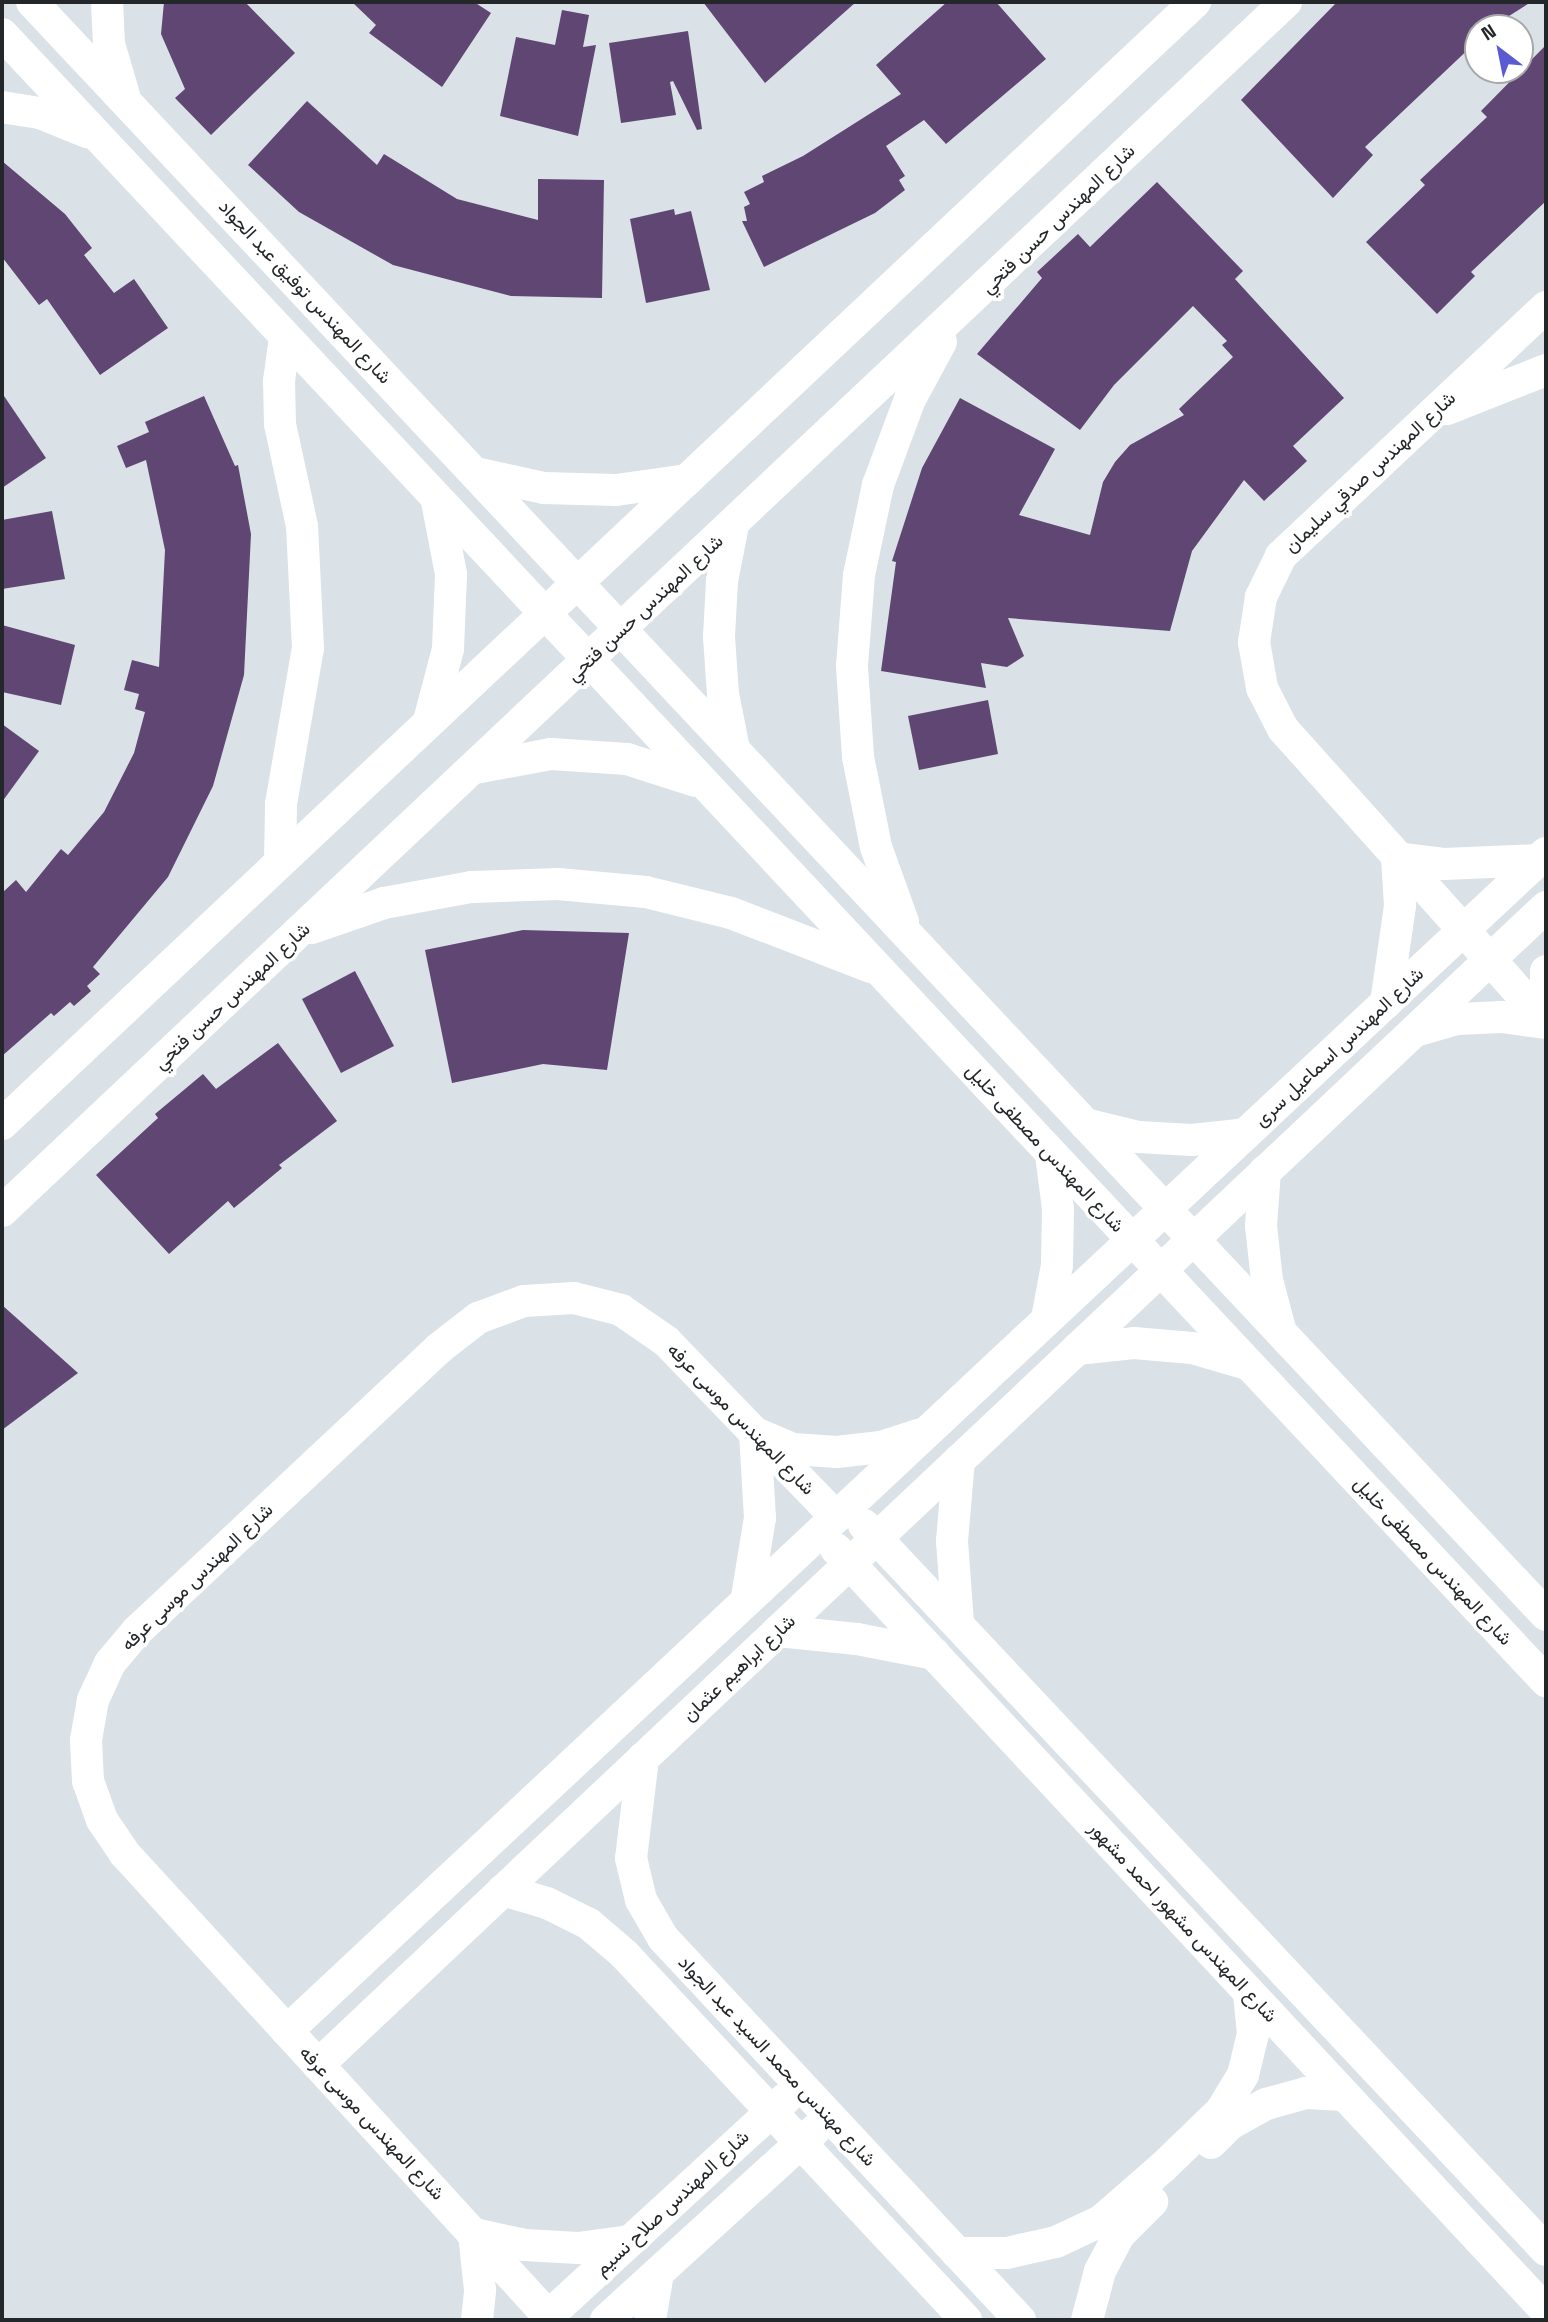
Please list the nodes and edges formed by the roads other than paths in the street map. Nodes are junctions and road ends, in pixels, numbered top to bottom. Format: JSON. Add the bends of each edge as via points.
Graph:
{"nodes":[{"id":1,"x":32,"y":2,"type":"edge"},
{"id":2,"x":107,"y":2,"type":"edge"},
{"id":3,"x":1195,"y":2,"type":"edge"},
{"id":4,"x":1286,"y":2,"type":"edge"},
{"id":5,"x":2,"y":32,"type":"edge"},
{"id":6,"x":127,"y":103,"type":"junction"},
{"id":7,"x":2,"y":107,"type":"edge"},
{"id":8,"x":95,"y":135,"type":"junction"},
{"id":9,"x":1546,"y":307,"type":"edge"},
{"id":10,"x":953,"y":318,"type":"junction"},
{"id":11,"x":285,"y":338,"type":"junction"},
{"id":12,"x":1546,"y":370,"type":"edge"},
{"id":13,"x":1427,"y":418,"type":"junction"},
{"id":14,"x":475,"y":473,"type":"junction"},
{"id":15,"x":687,"y":480,"type":"junction"},
{"id":16,"x":437,"y":500,"type":"junction"},
{"id":17,"x":733,"y":525,"type":"junction"},
{"id":18,"x":577,"y":583,"type":"junction"},
{"id":19,"x":543,"y":615,"type":"junction"},
{"id":20,"x":621,"y":630,"type":"junction"},
{"id":21,"x":587,"y":662,"type":"junction"},
{"id":22,"x":429,"y":722,"type":"junction"},
{"id":23,"x":734,"y":749,"type":"junction"},
{"id":24,"x":475,"y":768,"type":"junction"},
{"id":25,"x":700,"y":782,"type":"junction"},
{"id":26,"x":1543,"y":857,"type":"edge"},
{"id":27,"x":1397,"y":858,"type":"junction"},
{"id":28,"x":280,"y":862,"type":"junction"},
{"id":29,"x":1546,"y":907,"type":"edge"},
{"id":30,"x":1463,"y":931,"type":"junction"},
{"id":31,"x":300,"y":932,"type":"junction"},
{"id":32,"x":907,"y":933,"type":"junction"},
{"id":33,"x":1489,"y":960,"type":"junction"},
{"id":34,"x":876,"y":969,"type":"junction"},
{"id":35,"x":1546,"y":971,"type":"edge"},
{"id":36,"x":1546,"y":999,"type":"edge"},
{"id":37,"x":1386,"y":1003,"type":"junction"},
{"id":38,"x":1546,"y":1023,"type":"edge"},
{"id":39,"x":1413,"y":1031,"type":"junction"},
{"id":40,"x":2,"y":1124,"type":"edge"},
{"id":41,"x":1085,"y":1124,"type":"junction"},
{"id":42,"x":1246,"y":1134,"type":"junction"},
{"id":43,"x":1051,"y":1154,"type":"junction"},
{"id":44,"x":1265,"y":1171,"type":"junction"},
{"id":45,"x":1165,"y":1209,"type":"junction"},
{"id":46,"x":2,"y":1211,"type":"edge"},
{"id":47,"x":1193,"y":1239,"type":"junction"},
{"id":48,"x":1132,"y":1241,"type":"junction"},
{"id":49,"x":1160,"y":1270,"type":"junction"},
{"id":50,"x":1047,"y":1319,"type":"junction"},
{"id":51,"x":1282,"y":1333,"type":"junction"},
{"id":52,"x":1077,"y":1349,"type":"junction"},
{"id":53,"x":1248,"y":1364,"type":"junction"},
{"id":54,"x":755,"y":1433,"type":"junction"},
{"id":55,"x":923,"y":1434,"type":"junction"},
{"id":56,"x":959,"y":1460,"type":"junction"},
{"id":57,"x":835,"y":1519,"type":"junction"},
{"id":58,"x":877,"y":1538,"type":"junction"},
{"id":59,"x":849,"y":1564,"type":"junction"},
{"id":60,"x":747,"y":1597,"type":"junction"},
{"id":61,"x":1546,"y":1615,"type":"edge"},
{"id":62,"x":958,"y":1623,"type":"junction"},
{"id":63,"x":778,"y":1631,"type":"junction"},
{"id":64,"x":935,"y":1654,"type":"junction"},
{"id":65,"x":1546,"y":1681,"type":"edge"},
{"id":66,"x":643,"y":1758,"type":"junction"},
{"id":67,"x":503,"y":1890,"type":"junction"},
{"id":68,"x":1249,"y":1994,"type":"junction"},
{"id":69,"x":287,"y":2031,"type":"junction"},
{"id":70,"x":318,"y":2065,"type":"junction"},
{"id":71,"x":800,"y":2085,"type":"junction"},
{"id":72,"x":1343,"y":2095,"type":"junction"},
{"id":73,"x":772,"y":2112,"type":"junction"},
{"id":74,"x":830,"y":2117,"type":"junction"},
{"id":75,"x":801,"y":2143,"type":"junction"},
{"id":76,"x":1169,"y":2173,"type":"junction"},
{"id":77,"x":474,"y":2234,"type":"junction"},
{"id":78,"x":630,"y":2241,"type":"junction"},
{"id":79,"x":1546,"y":2250,"type":"edge"},
{"id":80,"x":957,"y":2253,"type":"junction"},
{"id":81,"x":658,"y":2273,"type":"junction"},
{"id":82,"x":1546,"y":2311,"type":"edge"},
{"id":83,"x":548,"y":2319,"type":"edge"},
{"id":84,"x":477,"y":2320,"type":"edge"},
{"id":85,"x":606,"y":2320,"type":"edge"},
{"id":86,"x":650,"y":2320,"type":"edge"},
{"id":87,"x":966,"y":2320,"type":"edge"},
{"id":88,"x":1020,"y":2320,"type":"edge"},
{"id":89,"x":1087,"y":2320,"type":"edge"}],
"edges":[{"from":1,"to":5,"type":"street"},
{"from":1,"to":6,"type":"street","name":"شارع المهندس توفيق عبد الجواد"},
{"from":2,"to":6,"type":"street","via":[[109,44]]},
{"from":3,"to":15,"type":"street"},
{"from":4,"to":10,"type":"street","name":"شارع المهندس حسن فتحي"},
{"from":5,"to":8,"type":"street"},
{"from":6,"to":14,"type":"street","name":"شارع المهندس توفيق عبد الجواد"},
{"from":7,"to":8,"type":"street","via":[[40,113]]},
{"from":8,"to":11,"type":"street"},
{"from":9,"to":13,"type":"street","name":"شارع المهندس صدقي سليمان"},
{"from":10,"to":17,"type":"street","name":"شارع المهندس حسن فتحي"},
{"from":10,"to":32,"type":"street","via":[[910,399],[878,485],[859,575],[852,666],[858,757],[876,847]]},
{"from":11,"to":16,"type":"street"},
{"from":11,"to":28,"type":"street","via":[[280,424],[302,526],[308,648],[282,804]]},
{"from":12,"to":13,"type":"street"},
{"from":13,"to":27,"type":"street","name":"شارع المهندس صدقي سليمان","via":[[1281,555],[1261,597],[1255,642],[1262,688],[1283,729]]},
{"from":14,"to":15,"type":"street","via":[[544,488],[592,489]]},
{"from":14,"to":18,"type":"street","name":"شارع المهندس توفيق عبد الجواد"},
{"from":15,"to":18,"type":"street"},
{"from":16,"to":19,"type":"street"},
{"from":16,"to":22,"type":"street","via":[[450,586],[448,649]]},
{"from":17,"to":20,"type":"street","name":"شارع المهندس حسن فتحي"},
{"from":17,"to":23,"type":"street","via":[[722,581],[719,637],[723,694]]},
{"from":18,"to":19,"type":"street"},
{"from":18,"to":20,"type":"street"},
{"from":19,"to":21,"type":"street","name":"شارع المهندس مصطفى خليل"},
{"from":19,"to":22,"type":"street"},
{"from":20,"to":21,"type":"street","name":"شارع المهندس حسن فتحي"},
{"from":20,"to":23,"type":"street"},
{"from":21,"to":24,"type":"street","name":"شارع المهندس حسن فتحي"},
{"from":21,"to":25,"type":"street","name":"شارع المهندس مصطفى خليل"},
{"from":22,"to":28,"type":"street"},
{"from":23,"to":32,"type":"street"},
{"from":24,"to":25,"type":"street","via":[[551,754],[627,759]]},
{"from":24,"to":31,"type":"street","name":"شارع المهندس حسن فتحي"},
{"from":25,"to":34,"type":"street","name":"شارع المهندس مصطفى خليل"},
{"from":26,"to":27,"type":"street","via":[[1444,864]]},
{"from":26,"to":30,"type":"street","name":"شارع المهندس اسماعيل سرى"},
{"from":27,"to":30,"type":"street","name":"شارع المهندس صدقي سليمان"},
{"from":27,"to":37,"type":"street","via":[[1400,906]]},
{"from":28,"to":40,"type":"street"},
{"from":29,"to":33,"type":"street","name":"شارع المهندس اسماعيل سرى"},
{"from":30,"to":33,"type":"street","name":"شارع المهندس صدقي سليمان"},
{"from":30,"to":37,"type":"street","name":"شارع المهندس اسماعيل سرى"},
{"from":31,"to":34,"type":"street","via":[[384,904],[433,894],[471,887],[558,884],[646,892],[731,913]]},
{"from":31,"to":46,"type":"street","name":"شارع المهندس حسن فتحي"},
{"from":32,"to":41,"type":"street"},
{"from":33,"to":38,"type":"street","name":"شارع المهندس صدقي سليمان"},
{"from":33,"to":39,"type":"street","name":"شارع المهندس اسماعيل سرى"},
{"from":34,"to":43,"type":"street","name":"شارع المهندس مصطفى خليل"},
{"from":35,"to":36,"type":"street"},
{"from":37,"to":42,"type":"street","name":"شارع المهندس اسماعيل سرى"},
{"from":38,"to":39,"type":"street","via":[[1502,1017],[1468,1019]]},
{"from":39,"to":44,"type":"street","name":"شارع المهندس اسماعيل سرى"},
{"from":41,"to":42,"type":"street","via":[[1138,1137],[1192,1140]]},
{"from":41,"to":45,"type":"street"},
{"from":42,"to":45,"type":"street","name":"شارع المهندس اسماعيل سرى"},
{"from":43,"to":48,"type":"street","name":"شارع المهندس مصطفى خليل"},
{"from":43,"to":50,"type":"street","via":[[1058,1209],[1057,1265]]},
{"from":44,"to":47,"type":"street","name":"شارع المهندس اسماعيل سرى"},
{"from":44,"to":51,"type":"street","via":[[1264,1253]]},
{"from":45,"to":47,"type":"street"},
{"from":45,"to":48,"type":"street","name":"شارع المهندس اسماعيل سرى"},
{"from":47,"to":49,"type":"street","name":"شارع المهندس اسماعيل سرى"},
{"from":47,"to":51,"type":"street"},
{"from":48,"to":49,"type":"street","name":"شارع المهندس مصطفى خليل"},
{"from":48,"to":50,"type":"street"},
{"from":49,"to":52,"type":"street","name":"شارع ابراهيم عثمان"},
{"from":49,"to":53,"type":"street","name":"شارع المهندس مصطفى خليل"},
{"from":50,"to":55,"type":"street"},
{"from":51,"to":61,"type":"street"},
{"from":52,"to":53,"type":"street","via":[[1134,1343],[1192,1348]]},
{"from":52,"to":56,"type":"street","name":"شارع ابراهيم عثمان"},
{"from":53,"to":65,"type":"street","name":"شارع المهندس مصطفى خليل"},
{"from":54,"to":55,"type":"street","via":[[793,1449],[837,1452],[881,1447]]},
{"from":54,"to":57,"type":"street","name":"شارع المهندس موسى عرفه"},
{"from":54,"to":60,"type":"street","via":[[760,1518]]},
{"from":54,"to":69,"type":"street","name":"شارع المهندس موسى عرفه","via":[[666,1341],[621,1311],[573,1298],[524,1301],[478,1318],[438,1349],[137,1631],[110,1663],[93,1700],[86,1740],[88,1781],[102,1820],[125,1854]]},
{"from":55,"to":57,"type":"street"},
{"from":56,"to":58,"type":"street","name":"شارع ابراهيم عثمان"},
{"from":56,"to":62,"type":"street","via":[[953,1541]]},
{"from":57,"to":58,"type":"street"},
{"from":57,"to":59,"type":"street","name":"شارع المهندس مشهور احمد مشهور"},
{"from":57,"to":60,"type":"street"},
{"from":58,"to":59,"type":"street","name":"شارع ابراهيم عثمان"},
{"from":58,"to":62,"type":"street"},
{"from":59,"to":63,"type":"street","name":"شارع ابراهيم عثمان"},
{"from":59,"to":64,"type":"street","name":"شارع المهندس مشهور احمد مشهور"},
{"from":60,"to":69,"type":"street"},
{"from":62,"to":79,"type":"street"},
{"from":63,"to":64,"type":"street","via":[[857,1639]]},
{"from":63,"to":66,"type":"street","name":"شارع ابراهيم عثمان"},
{"from":64,"to":68,"type":"street","name":"شارع المهندس مشهور احمد مشهور"},
{"from":66,"to":67,"type":"street","name":"شارع ابراهيم عثمان"},
{"from":66,"to":71,"type":"street","name":"شارع مهندس محمد السيد عبد الجواد","via":[[631,1858],[641,1900],[663,1938]]},
{"from":67,"to":70,"type":"street","name":"شارع ابراهيم عثمان"},
{"from":67,"to":73,"type":"street","name":"شارع مهندس محمد السيد عبد الجواد","via":[[547,1903],[589,1924],[624,1954]]},
{"from":68,"to":72,"type":"street","name":"شارع المهندس مشهور احمد مشهور"},
{"from":68,"to":76,"type":"street","via":[[1253,2035],[1243,2075],[1221,2111]]},
{"from":69,"to":70,"type":"street","name":"شارع المهندس موسى عرفه"},
{"from":70,"to":77,"type":"street","name":"شارع المهندس موسى عرفه"},
{"from":71,"to":73,"type":"street","name":"شارع المهندس صلاح نسيم"},
{"from":71,"to":74,"type":"street","name":"شارع مهندس محمد السيد عبد الجواد"},
{"from":72,"to":76,"type":"street","via":[[1306,2093],[1266,2104],[1230,2124]]},
{"from":72,"to":82,"type":"street","name":"شارع المهندس مشهور احمد مشهور"},
{"from":73,"to":75,"type":"street","name":"شارع مهندس محمد السيد عبد الجواد"},
{"from":73,"to":78,"type":"street","name":"شارع المهندس صلاح نسيم"},
{"from":74,"to":75,"type":"street"},
{"from":74,"to":80,"type":"street","name":"شارع مهندس محمد السيد عبد الجواد"},
{"from":75,"to":81,"type":"street"},
{"from":75,"to":87,"type":"street","name":"شارع مهندس محمد السيد عبد الجواد"},
{"from":76,"to":80,"type":"street","via":[[1101,2221],[1056,2242],[1007,2253]]},
{"from":76,"to":89,"type":"street","via":[[1119,2235],[1100,2271]]},
{"from":77,"to":78,"type":"street","via":[[552,2246]]},
{"from":77,"to":83,"type":"street","name":"شارع المهندس موسى عرفه"},
{"from":77,"to":84,"type":"street","via":[[480,2290]]},
{"from":78,"to":83,"type":"street","name":"شارع المهندس صلاح نسيم"},
{"from":80,"to":88,"type":"street","name":"شارع مهندس محمد السيد عبد الجواد"},
{"from":81,"to":85,"type":"street"},
{"from":81,"to":86,"type":"street"}]}
